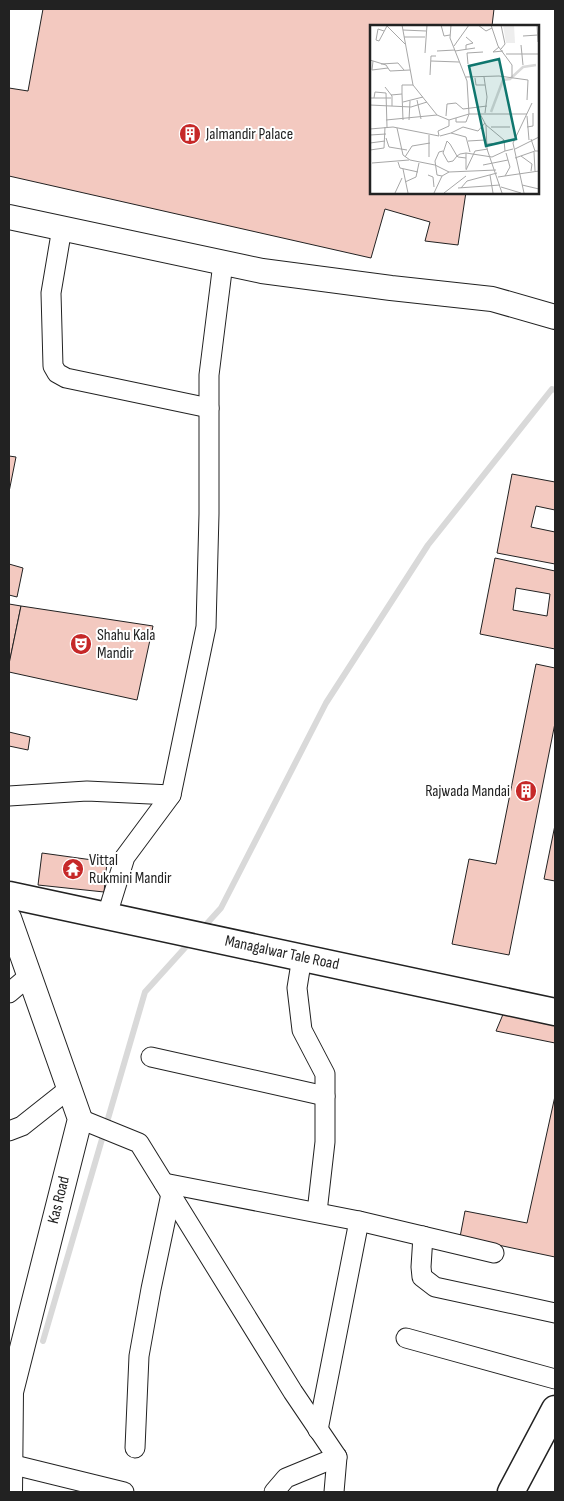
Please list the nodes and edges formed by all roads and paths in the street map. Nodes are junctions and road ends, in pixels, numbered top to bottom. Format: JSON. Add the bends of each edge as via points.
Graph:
{"nodes":[{"id":1,"x":9,"y":216,"type":"edge"},
{"id":2,"x":62,"y":228,"type":"junction"},
{"id":3,"x":223,"y":264,"type":"junction"},
{"id":4,"x":555,"y":318,"type":"edge"},
{"id":5,"x":209,"y":408,"type":"junction"},
{"id":6,"x":171,"y":795,"type":"junction"},
{"id":7,"x":9,"y":796,"type":"edge"},
{"id":8,"x":9,"y":895,"type":"edge"},
{"id":9,"x":107,"y":915,"type":"junction"},
{"id":10,"x":9,"y":918,"type":"edge"},
{"id":11,"x":302,"y":957,"type":"junction"},
{"id":12,"x":30,"y":976,"type":"junction"},
{"id":13,"x":9,"y":993,"type":"edge"},
{"id":14,"x":555,"y":1012,"type":"edge"},
{"id":15,"x":151,"y":1057,"type":"dead end"},
{"id":16,"x":70,"y":1088,"type":"junction"},
{"id":17,"x":325,"y":1096,"type":"junction"},
{"id":18,"x":80,"y":1119,"type":"junction"},
{"id":19,"x":9,"y":1131,"type":"edge"},
{"id":20,"x":168,"y":1188,"type":"junction"},
{"id":21,"x":317,"y":1212,"type":"junction"},
{"id":22,"x":358,"y":1220,"type":"junction"},
{"id":23,"x":423,"y":1236,"type":"junction"},
{"id":24,"x":494,"y":1253,"type":"dead end"},
{"id":25,"x":555,"y":1313,"type":"edge"},
{"id":26,"x":406,"y":1338,"type":"dead end"},
{"id":27,"x":15,"y":1350,"type":"edge"},
{"id":28,"x":555,"y":1379,"type":"edge"},
{"id":29,"x":10,"y":1392,"type":"edge"},
{"id":30,"x":555,"y":1409,"type":"edge"},
{"id":31,"x":318,"y":1430,"type":"junction"},
{"id":32,"x":136,"y":1448,"type":"dead end"},
{"id":33,"x":337,"y":1457,"type":"junction"},
{"id":34,"x":10,"y":1464,"type":"junction"},
{"id":35,"x":10,"y":1492,"type":"edge"},
{"id":36,"x":124,"y":1492,"type":"edge"},
{"id":37,"x":274,"y":1492,"type":"edge"},
{"id":38,"x":334,"y":1492,"type":"edge"},
{"id":39,"x":511,"y":1492,"type":"edge"}],
"edges":[{"from":1,"to":2,"type":"street"},
{"from":2,"to":3,"type":"street"},
{"from":2,"to":5,"type":"street","via":[[51,293],[53,366],[56,373],[66,378]]},
{"from":3,"to":4,"type":"street","via":[[391,288],[492,298]]},
{"from":3,"to":5,"type":"street"},
{"from":5,"to":6,"type":"street","via":[[206,628]]},
{"from":6,"to":7,"type":"street","via":[[87,791]]},
{"from":6,"to":9,"type":"street","via":[[125,857]]},
{"from":8,"to":9,"type":"main road","name":"Managalwar Tale Road"},
{"from":9,"to":11,"type":"main road","name":"Managalwar Tale Road"},
{"from":10,"to":12,"type":"street"},
{"from":11,"to":14,"type":"main road","name":"Managalwar Tale Road"},
{"from":11,"to":17,"type":"street","via":[[297,988],[302,1030],[325,1074]]},
{"from":12,"to":13,"type":"street"},
{"from":12,"to":16,"type":"street"},
{"from":15,"to":17,"type":"street"},
{"from":16,"to":18,"type":"street"},
{"from":16,"to":19,"type":"street","via":[[22,1126]]},
{"from":17,"to":21,"type":"street","via":[[325,1142]]},
{"from":18,"to":20,"type":"street","via":[[139,1143]]},
{"from":18,"to":27,"type":"street","name":"Kas Road"},
{"from":20,"to":21,"type":"street"},
{"from":20,"to":31,"type":"street"},
{"from":20,"to":32,"type":"street","via":[[140,1356]]},
{"from":21,"to":22,"type":"street"},
{"from":22,"to":23,"type":"street"},
{"from":22,"to":31,"type":"street"},
{"from":23,"to":24,"type":"street"},
{"from":23,"to":25,"type":"street","via":[[422,1277],[435,1287]]},
{"from":26,"to":28,"type":"street"},
{"from":27,"to":29,"type":"street","name":"Kas Road"},
{"from":29,"to":34,"type":"street","name":"Kas Road"},
{"from":30,"to":39,"type":"main road"},
{"from":31,"to":33,"type":"street"},
{"from":33,"to":37,"type":"street","via":[[286,1478]]},
{"from":33,"to":38,"type":"street"},
{"from":34,"to":35,"type":"street","name":"Kas Road"},
{"from":34,"to":36,"type":"street"}]}
